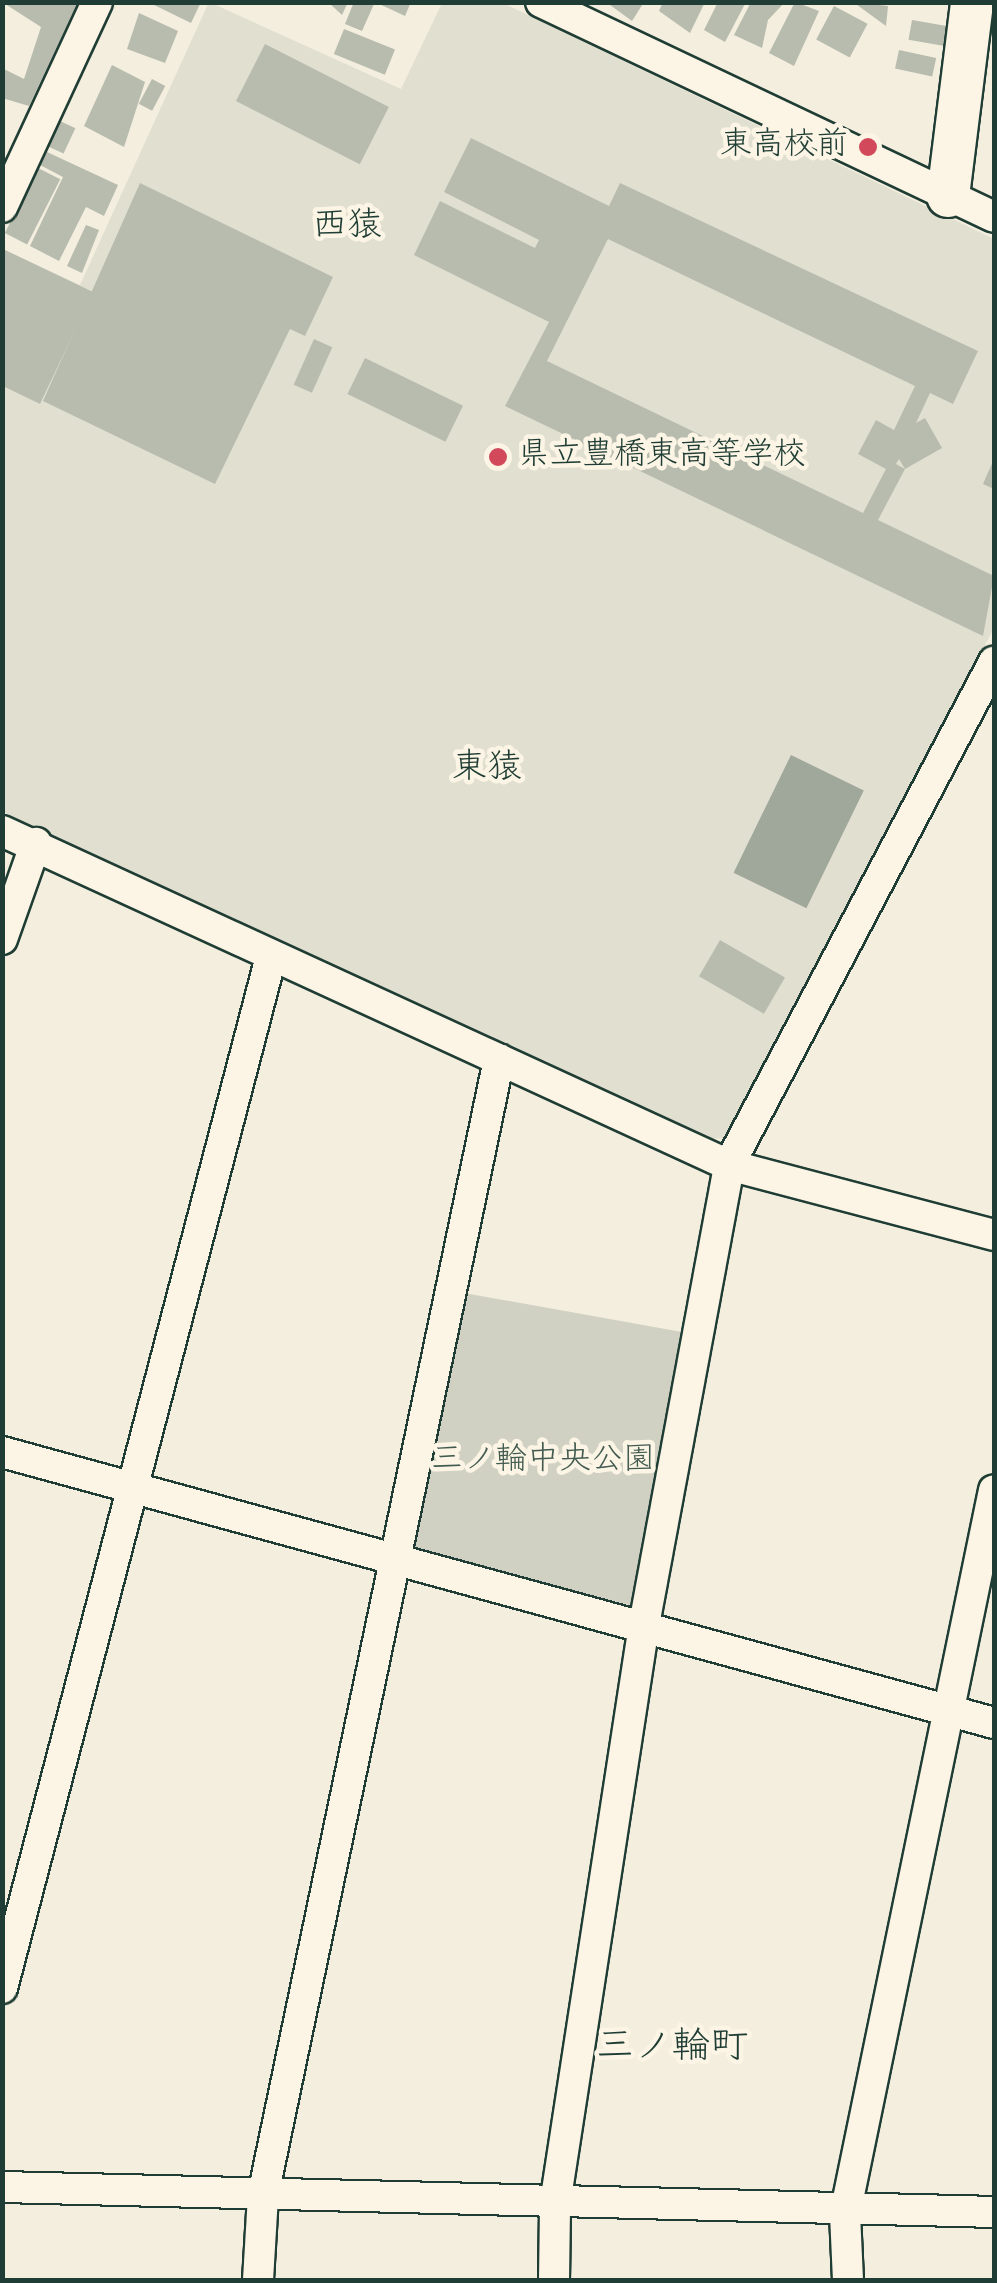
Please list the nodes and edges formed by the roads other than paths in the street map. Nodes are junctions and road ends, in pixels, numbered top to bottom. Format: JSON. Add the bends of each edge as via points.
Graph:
{"nodes":[{"id":1,"x":97,"y":2,"type":"edge"},
{"id":2,"x":540,"y":2,"type":"edge"},
{"id":3,"x":972,"y":2,"type":"edge"},
{"id":4,"x":948,"y":196,"type":"junction"},
{"id":5,"x":2,"y":207,"type":"edge"},
{"id":6,"x":994,"y":217,"type":"edge"},
{"id":7,"x":994,"y":662,"type":"edge"},
{"id":8,"x":2,"y":832,"type":"edge"},
{"id":9,"x":36,"y":843,"type":"junction"},
{"id":10,"x":2,"y":940,"type":"edge"},
{"id":11,"x":270,"y":957,"type":"junction"},
{"id":12,"x":499,"y":1060,"type":"junction"},
{"id":13,"x":729,"y":1165,"type":"junction"},
{"id":14,"x":994,"y":1235,"type":"edge"},
{"id":15,"x":2,"y":1452,"type":"edge"},
{"id":16,"x":129,"y":1486,"type":"junction"},
{"id":17,"x":994,"y":1490,"type":"edge"},
{"id":18,"x":396,"y":1556,"type":"junction"},
{"id":19,"x":644,"y":1625,"type":"junction"},
{"id":20,"x":954,"y":1712,"type":"junction"},
{"id":21,"x":994,"y":1722,"type":"edge"},
{"id":22,"x":2,"y":1988,"type":"edge"},
{"id":23,"x":2,"y":2187,"type":"edge"},
{"id":24,"x":264,"y":2195,"type":"junction"},
{"id":25,"x":554,"y":2204,"type":"junction"},
{"id":26,"x":994,"y":2212,"type":"edge"},
{"id":27,"x":846,"y":2214,"type":"junction"},
{"id":28,"x":258,"y":2280,"type":"edge"},
{"id":29,"x":554,"y":2280,"type":"edge"},
{"id":30,"x":848,"y":2280,"type":"edge"}],
"edges":[{"from":1,"to":5,"type":"street"},
{"from":2,"to":4,"type":"street"},
{"from":3,"to":4,"type":"street"},
{"from":4,"to":6,"type":"street"},
{"from":7,"to":13,"type":"street"},
{"from":8,"to":9,"type":"street"},
{"from":9,"to":10,"type":"street"},
{"from":9,"to":11,"type":"street"},
{"from":11,"to":12,"type":"street"},
{"from":11,"to":16,"type":"street"},
{"from":12,"to":13,"type":"street"},
{"from":12,"to":18,"type":"street"},
{"from":13,"to":14,"type":"street"},
{"from":13,"to":19,"type":"street"},
{"from":15,"to":16,"type":"street"},
{"from":16,"to":18,"type":"street"},
{"from":16,"to":22,"type":"street"},
{"from":17,"to":20,"type":"street"},
{"from":18,"to":19,"type":"street"},
{"from":18,"to":24,"type":"street"},
{"from":19,"to":20,"type":"street"},
{"from":19,"to":25,"type":"street"},
{"from":20,"to":21,"type":"street"},
{"from":20,"to":27,"type":"street"},
{"from":23,"to":24,"type":"street"},
{"from":24,"to":25,"type":"street"},
{"from":24,"to":28,"type":"street"},
{"from":25,"to":27,"type":"street"},
{"from":25,"to":29,"type":"street"},
{"from":26,"to":27,"type":"street"},
{"from":27,"to":30,"type":"street"}]}
